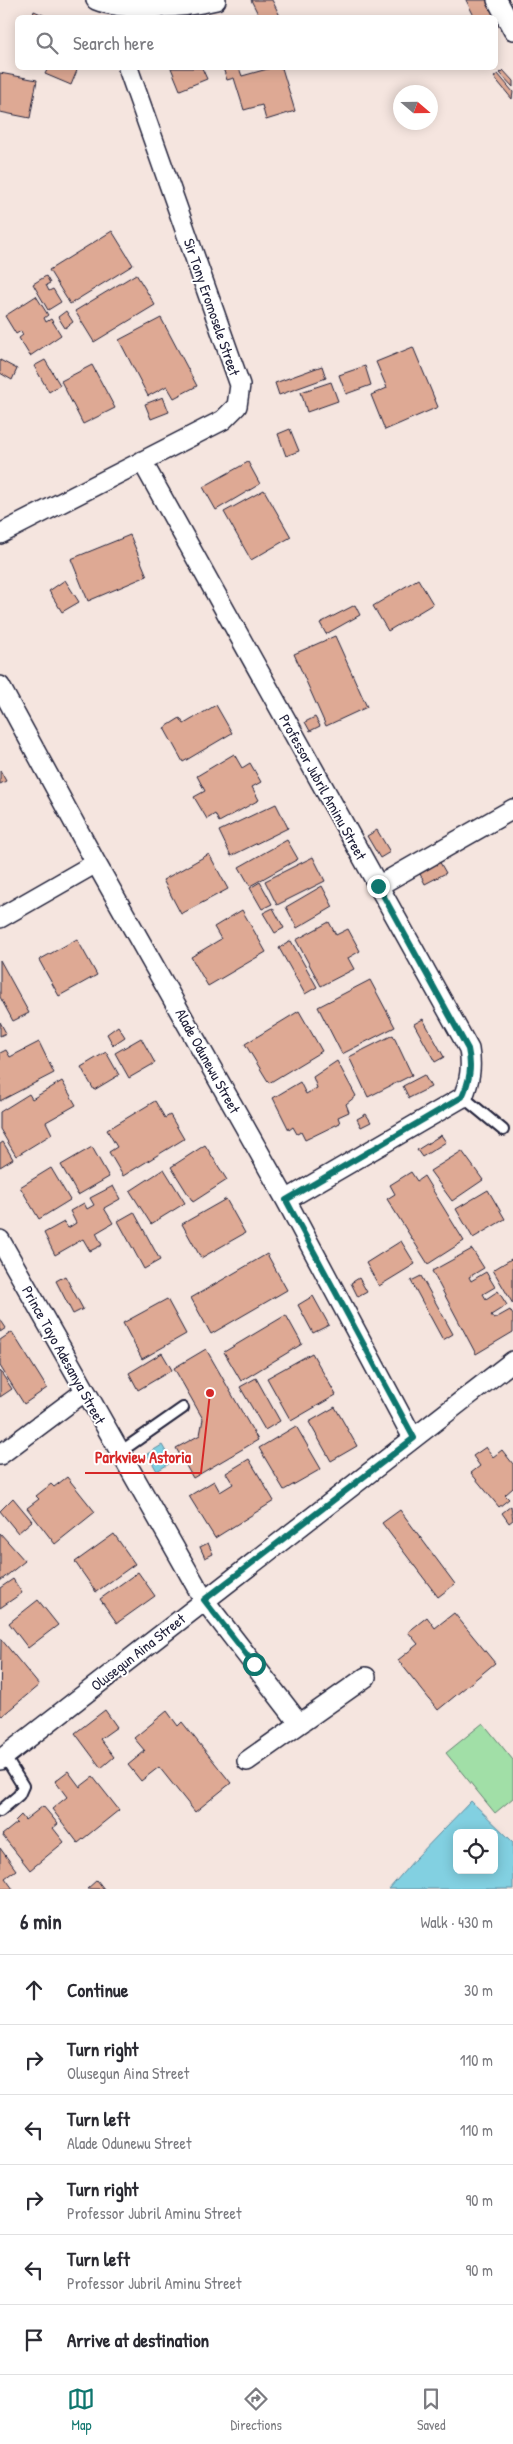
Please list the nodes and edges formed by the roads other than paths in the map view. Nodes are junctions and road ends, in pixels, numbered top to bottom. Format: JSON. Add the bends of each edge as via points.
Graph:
{"nodes":[{"id":1,"x":216,"y":0,"type":"edge"},
{"id":2,"x":497,"y":0,"type":"edge"},
{"id":3,"x":104,"y":7,"type":"edge"},
{"id":4,"x":513,"y":30,"type":"edge"},
{"id":5,"x":129,"y":70,"type":"edge"},
{"id":6,"x":142,"y":461,"type":"junction"},
{"id":7,"x":0,"y":534,"type":"edge"},
{"id":8,"x":0,"y":686,"type":"edge"},
{"id":9,"x":513,"y":809,"type":"edge"},
{"id":10,"x":96,"y":863,"type":"junction"},
{"id":11,"x":378,"y":886,"type":"junction"},
{"id":12,"x":0,"y":918,"type":"edge"},
{"id":13,"x":462,"y":1097,"type":"junction"},
{"id":14,"x":503,"y":1130,"type":"dead end"},
{"id":15,"x":286,"y":1200,"type":"junction"},
{"id":16,"x":0,"y":1240,"type":"edge"},
{"id":17,"x":513,"y":1361,"type":"edge"},
{"id":18,"x":84,"y":1392,"type":"junction"},
{"id":19,"x":183,"y":1408,"type":"dead end"},
{"id":20,"x":414,"y":1438,"type":"junction"},
{"id":21,"x":120,"y":1452,"type":"junction"},
{"id":22,"x":0,"y":1456,"type":"edge"},
{"id":23,"x":204,"y":1600,"type":"junction"},
{"id":24,"x":366,"y":1677,"type":"dead end"},
{"id":25,"x":299,"y":1723,"type":"junction"},
{"id":26,"x":2,"y":1759,"type":"edge"},
{"id":27,"x":247,"y":1761,"type":"dead end"},
{"id":28,"x":0,"y":1811,"type":"edge"}],
"edges":[{"from":1,"to":3,"type":"street","via":[[161,7]]},
{"from":2,"to":4,"type":"street"},
{"from":5,"to":6,"type":"street","name":"Sir Tony Eromosele Street","via":[[240,385],[236,406],[223,420]]},
{"from":6,"to":7,"type":"street","name":"Sir Tony Eromosele Street"},
{"from":6,"to":11,"type":"street","name":"Professor Jubril Aminu Street"},
{"from":8,"to":10,"type":"street","name":"Alade Odunewu Street"},
{"from":9,"to":11,"type":"street"},
{"from":10,"to":12,"type":"street"},
{"from":10,"to":15,"type":"street","name":"Alade Odunewu Street"},
{"from":11,"to":13,"type":"street","name":"Professor Jubril Aminu Street","via":[[468,1049],[472,1063],[470,1081]]},
{"from":13,"to":14,"type":"lane"},
{"from":13,"to":15,"type":"street"},
{"from":15,"to":20,"type":"street","name":"Alade Odunewu Street"},
{"from":16,"to":18,"type":"street","name":"Prince Tayo Adesanya Street"},
{"from":17,"to":20,"type":"street","name":"Olusegun Aina Street"},
{"from":18,"to":21,"type":"street","name":"Prince Tayo Adesanya Street"},
{"from":18,"to":22,"type":"street"},
{"from":19,"to":21,"type":"lane"},
{"from":20,"to":23,"type":"street","name":"Olusegun Aina Street"},
{"from":21,"to":23,"type":"street","name":"Prince Tayo Adesanya Street"},
{"from":23,"to":25,"type":"street","name":"Prince Tayo Adesanya Street"},
{"from":23,"to":26,"type":"street","name":"Olusegun Aina Street"},
{"from":24,"to":25,"type":"street"},
{"from":25,"to":27,"type":"street"},
{"from":26,"to":28,"type":"lane","via":[[23,1786],[19,1795]]}]}
